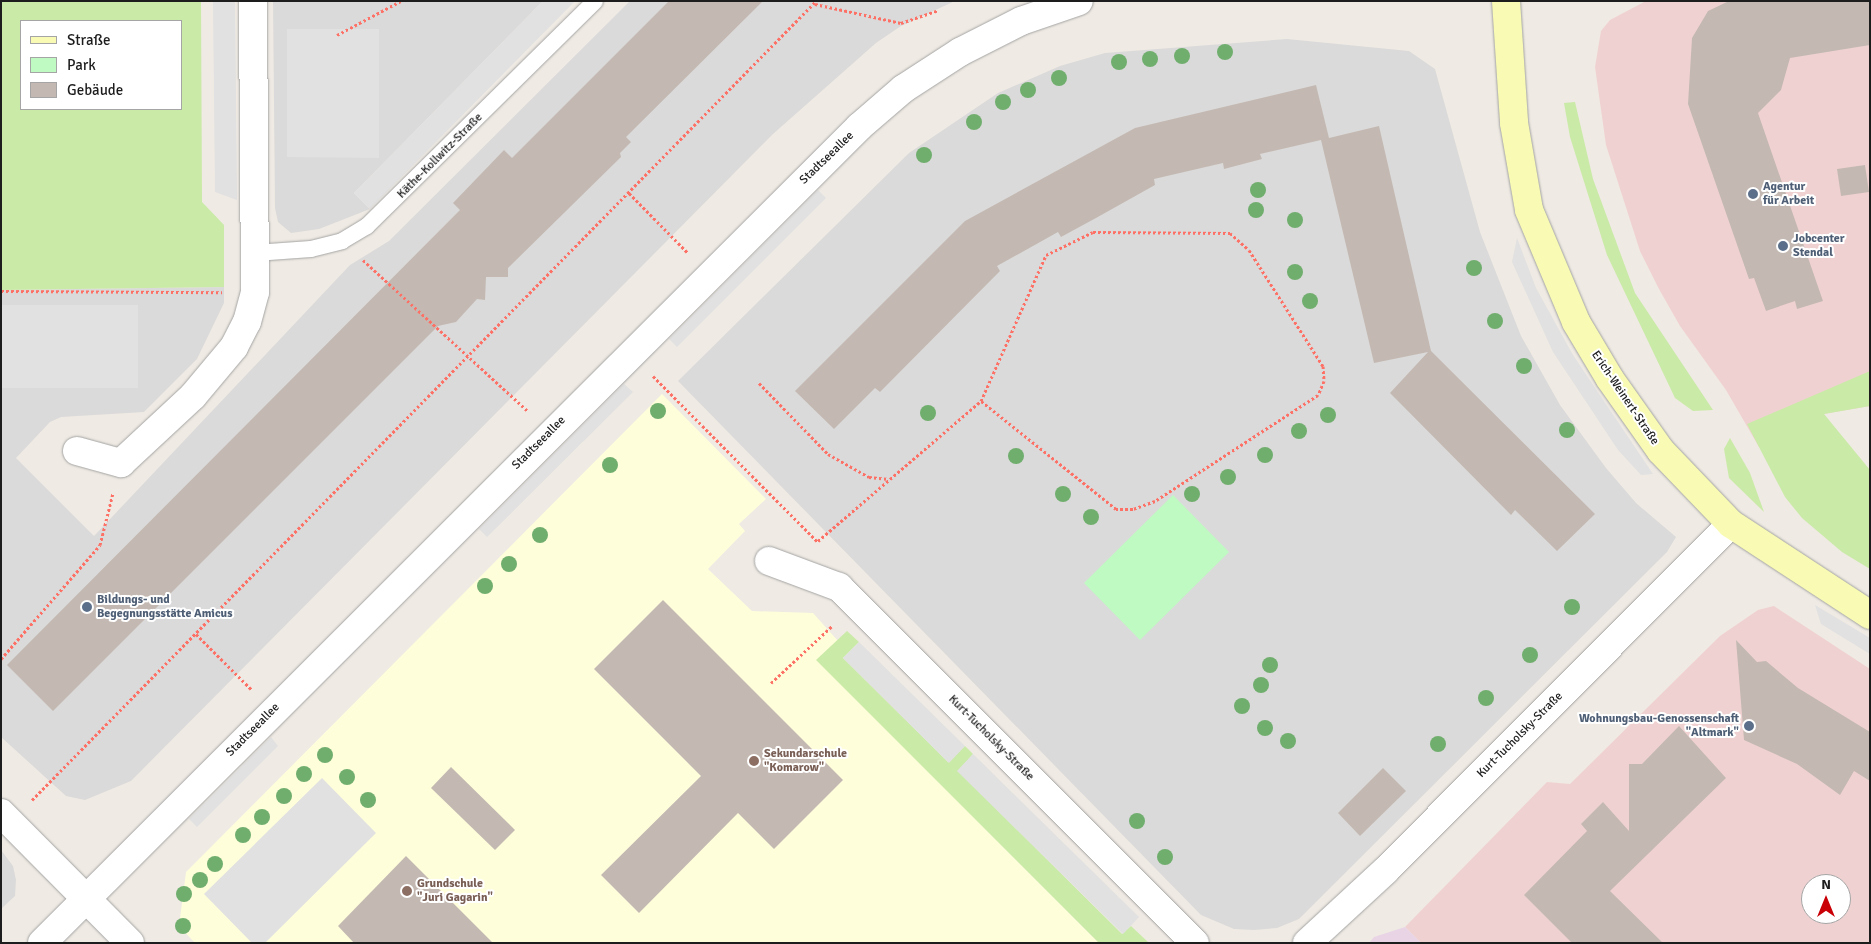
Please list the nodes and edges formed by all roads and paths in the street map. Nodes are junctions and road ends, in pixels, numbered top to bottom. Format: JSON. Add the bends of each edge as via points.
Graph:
{"nodes":[{"id":1,"x":253,"y":1,"type":"edge"},
{"id":2,"x":401,"y":1,"type":"edge"},
{"id":3,"x":595,"y":1,"type":"edge"},
{"id":4,"x":1079,"y":1,"type":"edge"},
{"id":5,"x":1506,"y":1,"type":"edge"},
{"id":6,"x":815,"y":3,"type":"edge"},
{"id":7,"x":938,"y":10,"type":"dead end"},
{"id":8,"x":337,"y":35,"type":"dead end"},
{"id":9,"x":629,"y":193,"type":"junction"},
{"id":10,"x":342,"y":241,"type":"junction"},
{"id":11,"x":255,"y":253,"type":"junction"},
{"id":12,"x":708,"y":274,"type":"junction"},
{"id":13,"x":1,"y":291,"type":"edge"},
{"id":14,"x":255,"y":292,"type":"junction"},
{"id":15,"x":630,"y":353,"type":"junction"},
{"id":16,"x":467,"y":356,"type":"junction"},
{"id":17,"x":759,"y":383,"type":"dead end"},
{"id":18,"x":981,"y":401,"type":"junction"},
{"id":19,"x":552,"y":431,"type":"junction"},
{"id":20,"x":77,"y":451,"type":"dead end"},
{"id":21,"x":121,"y":463,"type":"junction"},
{"id":22,"x":890,"y":479,"type":"junction"},
{"id":23,"x":1731,"y":524,"type":"junction"},
{"id":24,"x":818,"y":541,"type":"junction"},
{"id":25,"x":769,"y":561,"type":"dead end"},
{"id":26,"x":848,"y":596,"type":"junction"},
{"id":27,"x":1870,"y":615,"type":"edge"},
{"id":28,"x":196,"y":634,"type":"junction"},
{"id":29,"x":1,"y":659,"type":"edge"},
{"id":30,"x":770,"y":683,"type":"dead end"},
{"id":31,"x":273,"y":711,"type":"junction"},
{"id":32,"x":6,"y":817,"type":"edge"},
{"id":33,"x":86,"y":899,"type":"junction"},
{"id":34,"x":42,"y":943,"type":"edge"},
{"id":35,"x":130,"y":943,"type":"edge"},
{"id":36,"x":1195,"y":943,"type":"edge"},
{"id":37,"x":1307,"y":943,"type":"edge"}],
"edges":[{"from":1,"to":11,"type":"street"},
{"from":2,"to":8,"type":"path"},
{"from":3,"to":10,"type":"lane","name":"Käthe-Kollwitz-Straße","via":[[393,203]]},
{"from":4,"to":12,"type":"street","name":"Stadtseeallee","via":[[990,36],[903,89],[816,167]]},
{"from":5,"to":23,"type":"street","name":"Erich-Weinert-Straße","via":[[1519,160],[1529,210],[1548,262],[1576,322],[1610,379],[1661,451]]},
{"from":6,"to":7,"type":"path","via":[[901,23]]},
{"from":6,"to":9,"type":"path"},
{"from":9,"to":12,"type":"path"},
{"from":9,"to":16,"type":"path"},
{"from":10,"to":11,"type":"lane","name":"Käthe-Kollwitz-Straße","via":[[311,249]]},
{"from":10,"to":16,"type":"path"},
{"from":11,"to":14,"type":"street"},
{"from":12,"to":15,"type":"street","name":"Stadtseeallee"},
{"from":13,"to":14,"type":"path"},
{"from":14,"to":21,"type":"street","via":[[247,322],[234,347],[193,396]]},
{"from":15,"to":19,"type":"street","name":"Stadtseeallee"},
{"from":15,"to":24,"type":"path"},
{"from":16,"to":19,"type":"path"},
{"from":16,"to":28,"type":"path"},
{"from":17,"to":22,"type":"path","via":[[828,454],[869,477]]},
{"from":18,"to":18,"type":"path","via":[[1046,255],[1094,232],[1230,234],[1249,250],[1323,366],[1324,381],[1318,395],[1155,501],[1133,509],[1116,509]]},
{"from":18,"to":22,"type":"path"},
{"from":19,"to":31,"type":"street","name":"Stadtseeallee"},
{"from":20,"to":21,"type":"street"},
{"from":21,"to":29,"type":"path","via":[[100,545]]},
{"from":22,"to":24,"type":"path"},
{"from":23,"to":27,"type":"street","name":"Erich-Weinert-Straße"},
{"from":23,"to":37,"type":"street","name":"Kurt-Tucholsky-Straße","via":[[1385,871]]},
{"from":24,"to":26,"type":"path"},
{"from":25,"to":26,"type":"street","name":"Kurt-Tucholsky-Straße"},
{"from":26,"to":30,"type":"path"},
{"from":26,"to":36,"type":"street","name":"Kurt-Tucholsky-Straße"},
{"from":28,"to":31,"type":"path"},
{"from":28,"to":32,"type":"path"},
{"from":31,"to":33,"type":"street","name":"Stadtseeallee"},
{"from":32,"to":33,"type":"street"},
{"from":33,"to":34,"type":"street","name":"Stadtseeallee"},
{"from":33,"to":35,"type":"street"}]}
